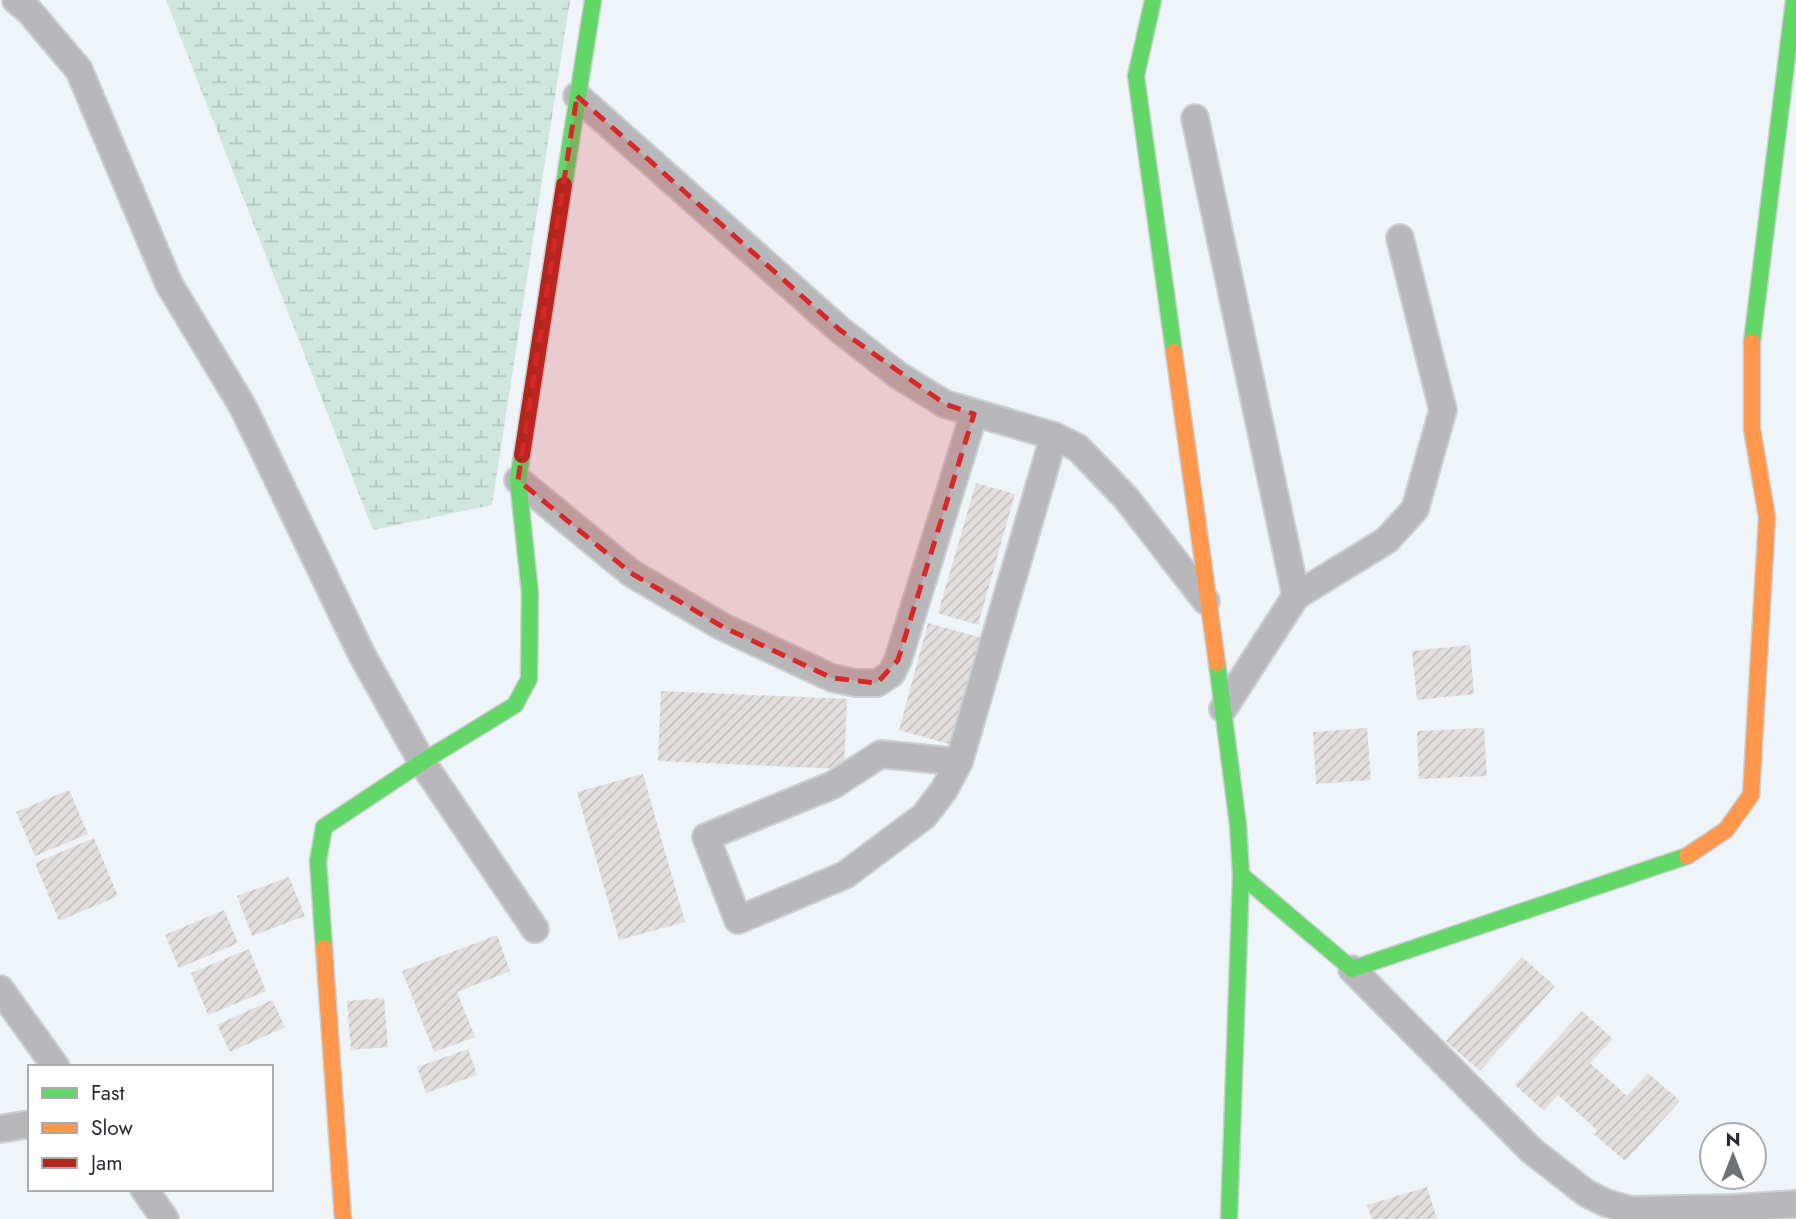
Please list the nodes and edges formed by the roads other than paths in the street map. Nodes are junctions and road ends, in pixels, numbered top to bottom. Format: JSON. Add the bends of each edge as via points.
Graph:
{"nodes":[{"id":1,"x":16,"y":0,"type":"edge"},
{"id":2,"x":593,"y":0,"type":"edge"},
{"id":3,"x":1153,"y":0,"type":"edge"},
{"id":4,"x":1794,"y":0,"type":"edge"},
{"id":5,"x":577,"y":96,"type":"junction"},
{"id":6,"x":1195,"y":118,"type":"dead end"},
{"id":7,"x":1400,"y":238,"type":"dead end"},
{"id":8,"x":974,"y":414,"type":"junction"},
{"id":9,"x":1055,"y":436,"type":"junction"},
{"id":10,"x":518,"y":480,"type":"junction"},
{"id":11,"x":1296,"y":596,"type":"junction"},
{"id":12,"x":1209,"y":606,"type":"junction"},
{"id":13,"x":1223,"y":709,"type":"junction"},
{"id":14,"x":422,"y":762,"type":"junction"},
{"id":15,"x":959,"y":762,"type":"junction"},
{"id":16,"x":1241,"y":875,"type":"junction"},
{"id":17,"x":535,"y":929,"type":"dead end"},
{"id":18,"x":1352,"y":969,"type":"junction"},
{"id":19,"x":0,"y":989,"type":"edge"},
{"id":20,"x":55,"y":1065,"type":"edge"},
{"id":21,"x":28,"y":1124,"type":"edge"},
{"id":22,"x":0,"y":1129,"type":"edge"},
{"id":23,"x":145,"y":1191,"type":"edge"},
{"id":24,"x":1796,"y":1204,"type":"edge"},
{"id":25,"x":165,"y":1219,"type":"edge"},
{"id":26,"x":343,"y":1219,"type":"edge"},
{"id":27,"x":1229,"y":1219,"type":"edge"}],
"edges":[{"from":1,"to":14,"type":"street","via":[[79,70],[169,284],[243,407],[362,655]]},
{"from":2,"to":5,"type":"street"},
{"from":3,"to":12,"type":"street","via":[[1136,76]]},
{"from":4,"to":18,"type":"street","via":[[1752,340],[1752,429],[1767,517],[1751,795],[1726,830],[1686,857]]},
{"from":5,"to":8,"type":"street","via":[[840,330],[898,375],[945,404]]},
{"from":5,"to":10,"type":"street"},
{"from":6,"to":11,"type":"street"},
{"from":7,"to":11,"type":"street","via":[[1443,410],[1415,509],[1387,540]]},
{"from":8,"to":9,"type":"street"},
{"from":8,"to":10,"type":"street","via":[[898,660],[891,674],[877,683],[832,678],[723,626],[631,573]]},
{"from":9,"to":12,"type":"street","via":[[1078,448],[1126,498]]},
{"from":9,"to":15,"type":"street"},
{"from":10,"to":14,"type":"street","via":[[530,593],[529,679],[515,705]]},
{"from":11,"to":13,"type":"street"},
{"from":12,"to":13,"type":"street"},
{"from":13,"to":16,"type":"street"},
{"from":14,"to":17,"type":"street"},
{"from":14,"to":26,"type":"street","via":[[324,827],[318,861]]},
{"from":15,"to":15,"type":"street","via":[[924,816],[845,875],[738,920],[706,837],[833,785],[881,754]]},
{"from":16,"to":18,"type":"street"},
{"from":16,"to":27,"type":"street"},
{"from":18,"to":24,"type":"street","via":[[1531,1150],[1586,1193],[1630,1210]]},
{"from":19,"to":20,"type":"street"},
{"from":21,"to":22,"type":"street"},
{"from":23,"to":25,"type":"street"}]}
